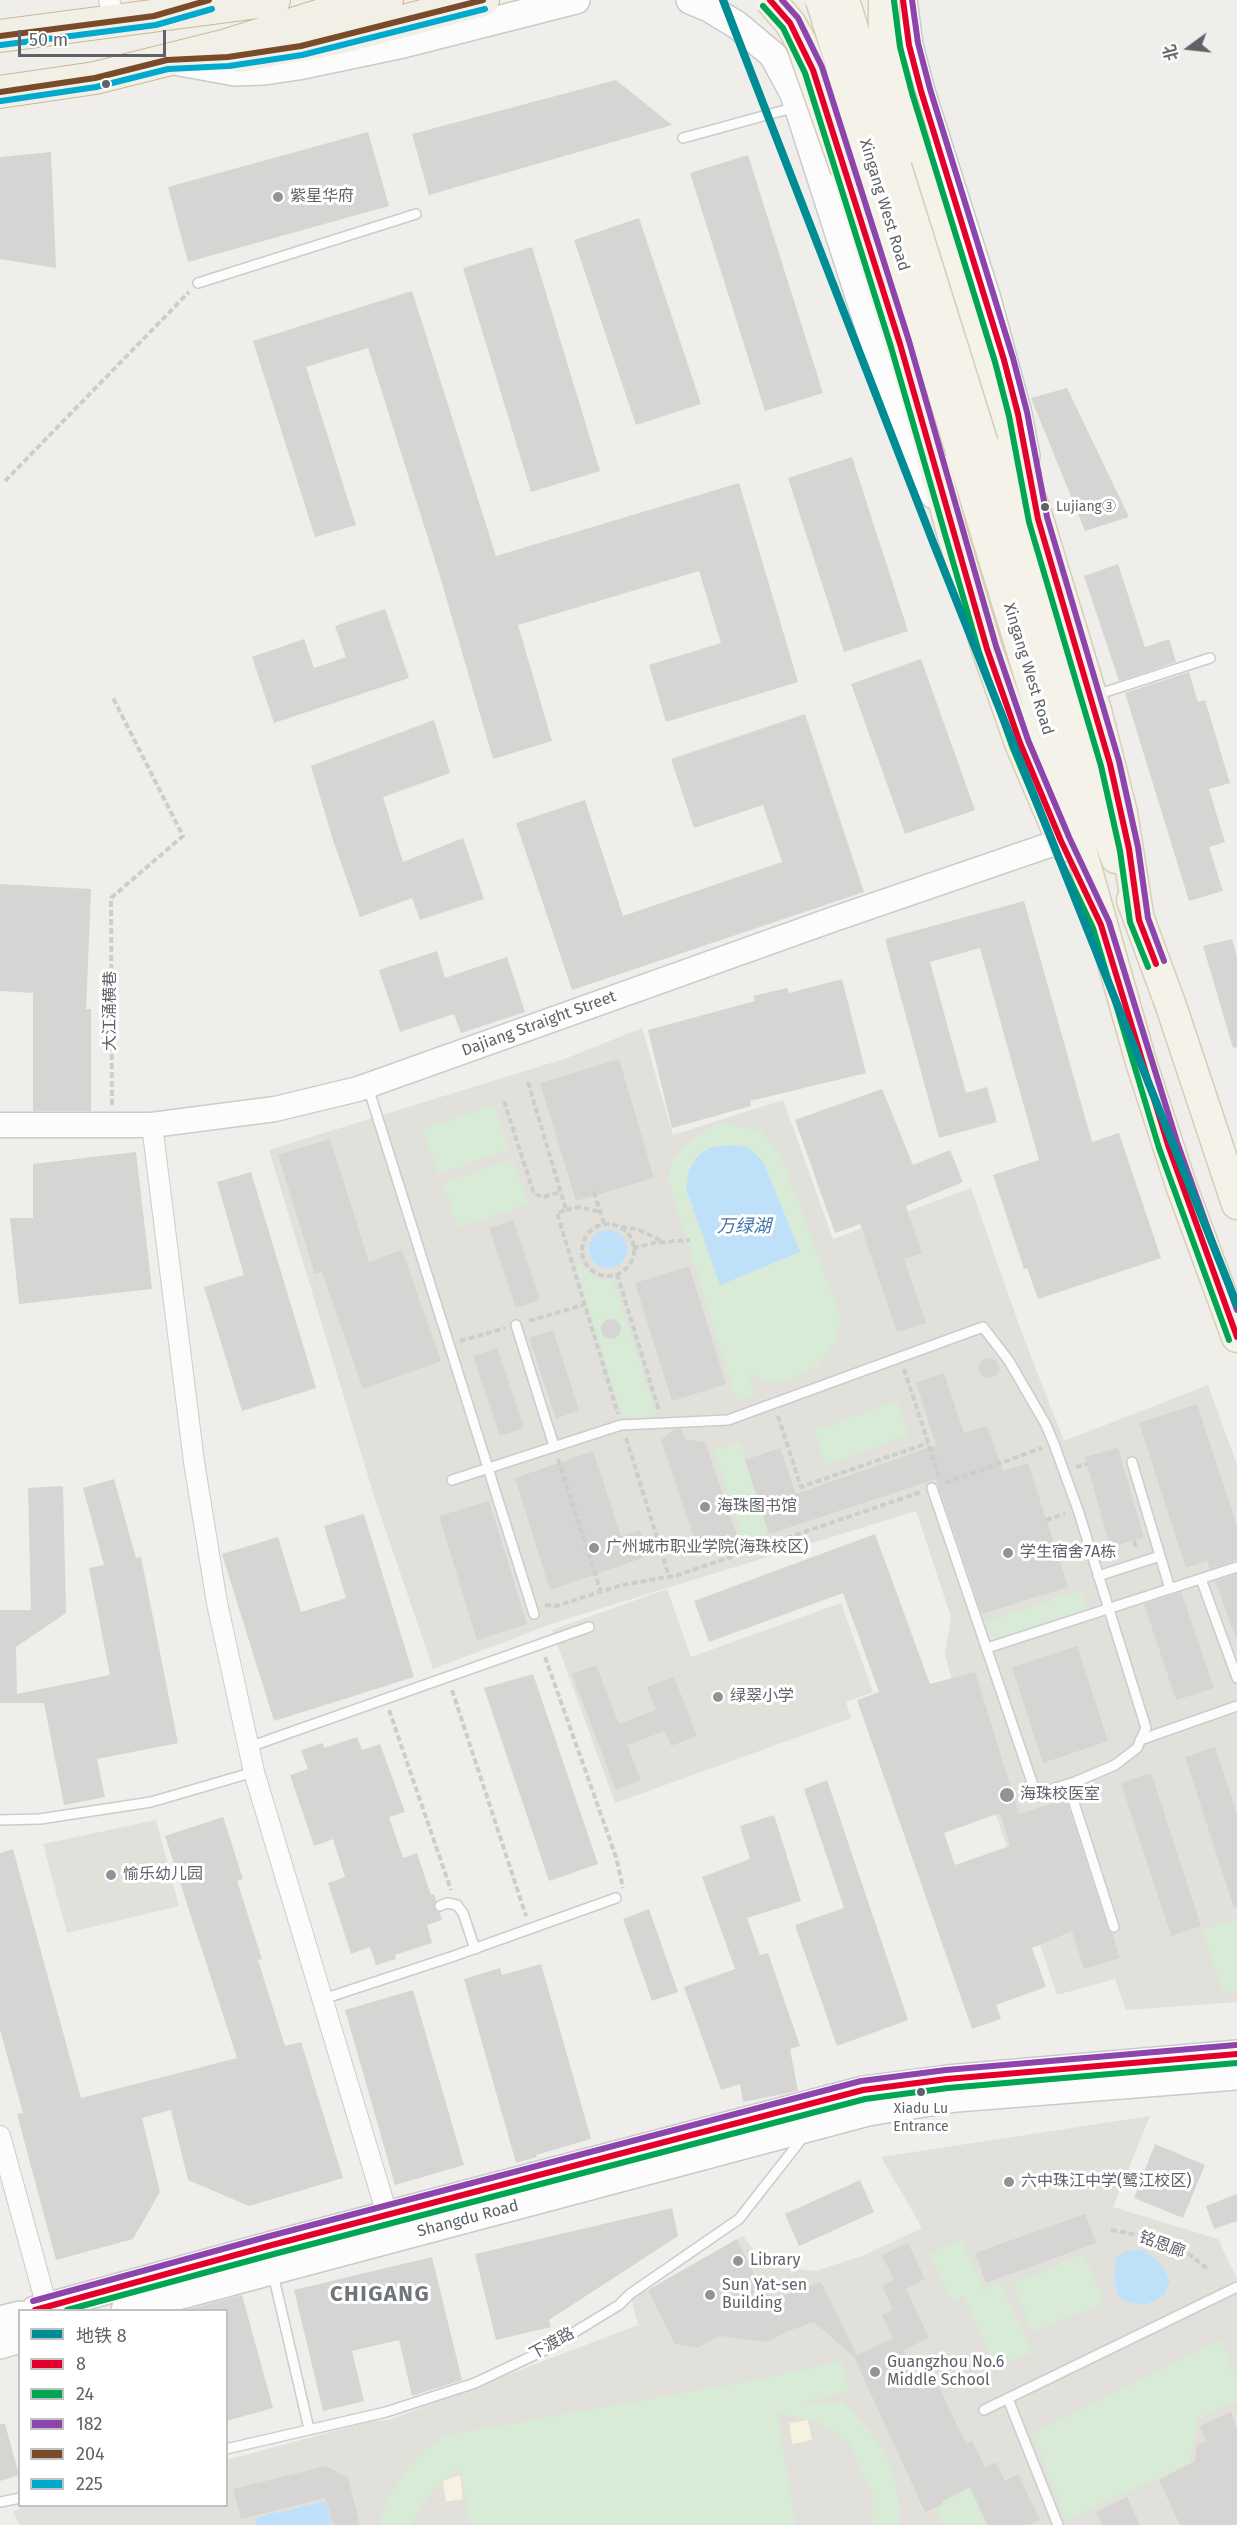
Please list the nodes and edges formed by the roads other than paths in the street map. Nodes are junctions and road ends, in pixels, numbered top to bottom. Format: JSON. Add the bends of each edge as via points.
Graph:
{"nodes":[{"id":1,"x":186,"y":0,"type":"edge"},
{"id":2,"x":209,"y":0,"type":"edge"},
{"id":3,"x":274,"y":0,"type":"edge"},
{"id":4,"x":387,"y":0,"type":"edge"},
{"id":5,"x":483,"y":0,"type":"edge"},
{"id":6,"x":576,"y":0,"type":"edge"},
{"id":7,"x":690,"y":0,"type":"edge"},
{"id":8,"x":770,"y":0,"type":"edge"},
{"id":9,"x":821,"y":0,"type":"edge"},
{"id":10,"x":838,"y":0,"type":"edge"},
{"id":11,"x":844,"y":0,"type":"edge"},
{"id":12,"x":897,"y":4,"type":"edge"},
{"id":13,"x":112,"y":10,"type":"edge"},
{"id":14,"x":154,"y":16,"type":"junction"},
{"id":15,"x":0,"y":36,"type":"edge"},
{"id":16,"x":801,"y":42,"type":"junction"},
{"id":17,"x":772,"y":55,"type":"junction"},
{"id":18,"x":167,"y":60,"type":"junction"},
{"id":19,"x":0,"y":92,"type":"edge"},
{"id":20,"x":799,"y":106,"type":"junction"},
{"id":21,"x":682,"y":138,"type":"dead end"},
{"id":22,"x":416,"y":214,"type":"dead end"},
{"id":23,"x":198,"y":283,"type":"road end"},
{"id":24,"x":972,"y":448,"type":"junction"},
{"id":25,"x":1038,"y":519,"type":"junction"},
{"id":26,"x":951,"y":529,"type":"junction"},
{"id":27,"x":1210,"y":658,"type":"dead end"},
{"id":28,"x":1091,"y":697,"type":"junction"},
{"id":29,"x":1061,"y":842,"type":"junction"},
{"id":30,"x":1139,"y":920,"type":"junction"},
{"id":31,"x":1101,"y":925,"type":"junction"},
{"id":32,"x":368,"y":1086,"type":"junction"},
{"id":33,"x":0,"y":1125,"type":"edge"},
{"id":34,"x":152,"y":1125,"type":"junction"},
{"id":35,"x":1227,"y":1142,"type":"edge"},
{"id":36,"x":1237,"y":1204,"type":"edge"},
{"id":37,"x":516,"y":1325,"type":"dead end"},
{"id":38,"x":1237,"y":1337,"type":"edge"},
{"id":39,"x":554,"y":1446,"type":"junction"},
{"id":40,"x":1132,"y":1462,"type":"dead end"},
{"id":41,"x":487,"y":1468,"type":"junction"},
{"id":42,"x":453,"y":1480,"type":"dead end"},
{"id":43,"x":932,"y":1488,"type":"road end"},
{"id":44,"x":1160,"y":1556,"type":"junction"},
{"id":45,"x":1237,"y":1567,"type":"edge"},
{"id":46,"x":1098,"y":1576,"type":"junction"},
{"id":47,"x":1201,"y":1579,"type":"junction"},
{"id":48,"x":1170,"y":1589,"type":"junction"},
{"id":49,"x":1108,"y":1609,"type":"junction"},
{"id":50,"x":534,"y":1614,"type":"dead end"},
{"id":51,"x":589,"y":1627,"type":"dead end"},
{"id":52,"x":987,"y":1648,"type":"junction"},
{"id":53,"x":1237,"y":1678,"type":"edge"},
{"id":54,"x":1237,"y":1706,"type":"edge"},
{"id":55,"x":1140,"y":1740,"type":"junction"},
{"id":56,"x":249,"y":1747,"type":"junction"},
{"id":57,"x":254,"y":1772,"type":"junction"},
{"id":58,"x":1068,"y":1784,"type":"junction"},
{"id":59,"x":0,"y":1820,"type":"edge"},
{"id":60,"x":616,"y":1898,"type":"road end"},
{"id":61,"x":440,"y":1906,"type":"dead end"},
{"id":62,"x":1114,"y":1927,"type":"dead end"},
{"id":63,"x":475,"y":1949,"type":"junction"},
{"id":64,"x":323,"y":1999,"type":"junction"},
{"id":65,"x":1237,"y":2054,"type":"edge"},
{"id":66,"x":1237,"y":2076,"type":"edge"},
{"id":67,"x":808,"y":2116,"type":"junction"},
{"id":68,"x":0,"y":2136,"type":"edge"},
{"id":69,"x":387,"y":2214,"type":"junction"},
{"id":70,"x":272,"y":2270,"type":"junction"},
{"id":71,"x":1237,"y":2287,"type":"edge"},
{"id":72,"x":41,"y":2309,"type":"edge"},
{"id":73,"x":129,"y":2309,"type":"edge"},
{"id":74,"x":18,"y":2316,"type":"edge"},
{"id":75,"x":0,"y":2320,"type":"edge"},
{"id":76,"x":18,"y":2340,"type":"edge"},
{"id":77,"x":0,"y":2345,"type":"edge"},
{"id":78,"x":1008,"y":2399,"type":"junction"},
{"id":79,"x":984,"y":2410,"type":"dead end"},
{"id":80,"x":309,"y":2429,"type":"junction"},
{"id":81,"x":228,"y":2449,"type":"edge"},
{"id":82,"x":18,"y":2498,"type":"edge"},
{"id":83,"x":0,"y":2502,"type":"edge"},
{"id":84,"x":1058,"y":2525,"type":"edge"}],
"edges":[{"from":1,"to":14,"type":"main road"},
{"from":2,"to":14,"type":"highway"},
{"from":3,"to":14,"type":"highway"},
{"from":4,"to":18,"type":"highway"},
{"from":5,"to":18,"type":"highway","via":[[301,46],[228,57]]},
{"from":6,"to":18,"type":"main road","via":[[392,47],[264,71],[235,72]]},
{"from":7,"to":17,"type":"main road","via":[[737,25]]},
{"from":8,"to":16,"type":"main road","bridge":true},
{"from":9,"to":24,"type":"main road","name":"Xingang West Road","bridge":true},
{"from":10,"to":16,"type":"main road","bridge":true,"via":[[806,19]]},
{"from":11,"to":24,"type":"main road","name":"Xingang West Road","bridge":true},
{"from":12,"to":17,"type":"main road","via":[[833,37]]},
{"from":12,"to":25,"type":"main road","via":[[1004,360]]},
{"from":12,"to":25,"type":"main road","bridge":true,"via":[[884,32],[889,59],[994,399]]},
{"from":13,"to":14,"type":"highway"},
{"from":13,"to":15,"type":"highway"},
{"from":16,"to":26,"type":"main road","bridge":true,"via":[[846,170],[920,410]]},
{"from":17,"to":20,"type":"main road"},
{"from":18,"to":19,"type":"highway","via":[[95,78]]},
{"from":20,"to":21,"type":"lane"},
{"from":20,"to":26,"type":"main road","via":[[892,398]]},
{"from":22,"to":23,"type":"lane"},
{"from":24,"to":30,"type":"main road","name":"Xingang West Road"},
{"from":24,"to":31,"type":"main road","name":"Xingang West Road"},
{"from":25,"to":28,"type":"main road"},
{"from":26,"to":29,"type":"main road","via":[[1020,743]]},
{"from":27,"to":28,"type":"lane"},
{"from":28,"to":30,"type":"main road","via":[[1122,813]]},
{"from":29,"to":31,"type":"main road"},
{"from":29,"to":32,"type":"street","name":"Dajiang Straight Street"},
{"from":30,"to":35,"type":"main road","name":"Xingang West Road"},
{"from":31,"to":38,"type":"main road","name":"Xingang West Road","via":[[1168,1145]]},
{"from":32,"to":34,"type":"street","name":"Dajiang Straight Street","via":[[275,1109]]},
{"from":32,"to":41,"type":"lane"},
{"from":33,"to":34,"type":"street","name":"Dajiang Straight Street"},
{"from":34,"to":56,"type":"street","via":[[194,1462],[217,1604]]},
{"from":35,"to":36,"type":"main road","name":"Xingang West Road"},
{"from":37,"to":39,"type":"lane"},
{"from":39,"to":41,"type":"lane"},
{"from":39,"to":46,"type":"lane","via":[[621,1425],[728,1420],[983,1327],[1009,1360],[1046,1425]]},
{"from":40,"to":44,"type":"lane"},
{"from":41,"to":42,"type":"lane"},
{"from":41,"to":50,"type":"lane"},
{"from":43,"to":52,"type":"lane"},
{"from":44,"to":46,"type":"lane"},
{"from":44,"to":48,"type":"lane"},
{"from":45,"to":47,"type":"lane"},
{"from":46,"to":49,"type":"lane"},
{"from":47,"to":48,"type":"lane"},
{"from":47,"to":53,"type":"lane"},
{"from":48,"to":49,"type":"lane"},
{"from":49,"to":52,"type":"lane"},
{"from":49,"to":55,"type":"lane","via":[[1146,1728]]},
{"from":51,"to":56,"type":"lane"},
{"from":52,"to":58,"type":"lane","via":[[1036,1794]]},
{"from":54,"to":55,"type":"lane"},
{"from":55,"to":58,"type":"lane","via":[[1137,1748],[1115,1765]]},
{"from":56,"to":57,"type":"street"},
{"from":57,"to":59,"type":"lane","via":[[151,1802],[40,1819]]},
{"from":57,"to":64,"type":"street"},
{"from":58,"to":62,"type":"lane"},
{"from":60,"to":63,"type":"lane"},
{"from":61,"to":63,"type":"lane","via":[[457,1905]]},
{"from":63,"to":64,"type":"lane"},
{"from":64,"to":69,"type":"street"},
{"from":65,"to":67,"type":"main road","via":[[915,2082],[856,2092]]},
{"from":66,"to":67,"type":"main road","via":[[956,2098],[868,2112]]},
{"from":67,"to":69,"type":"main road","name":"Shangdu Road"},
{"from":67,"to":70,"type":"main road","name":"Shangdu Road"},
{"from":67,"to":80,"type":"lane","name":"下渡路","via":[[739,2219],[630,2294],[619,2306],[545,2350],[475,2383],[386,2412]]},
{"from":68,"to":72,"type":"street"},
{"from":69,"to":72,"type":"main road","name":"Shangdu Road"},
{"from":70,"to":73,"type":"main road","name":"Shangdu Road"},
{"from":70,"to":80,"type":"lane"},
{"from":71,"to":78,"type":"lane"},
{"from":74,"to":75,"type":"main road"},
{"from":76,"to":77,"type":"main road"},
{"from":78,"to":79,"type":"lane"},
{"from":78,"to":84,"type":"lane"},
{"from":80,"to":81,"type":"lane","name":"下渡路"},
{"from":82,"to":83,"type":"lane"}]}
